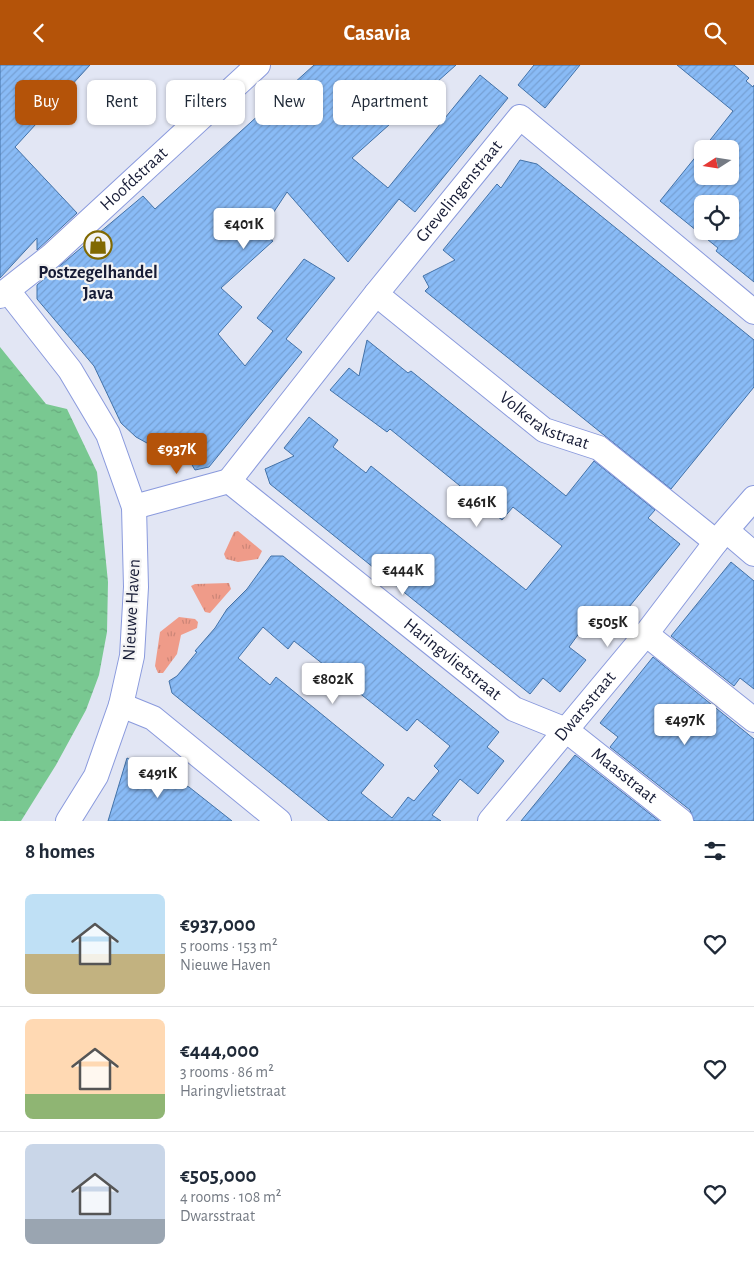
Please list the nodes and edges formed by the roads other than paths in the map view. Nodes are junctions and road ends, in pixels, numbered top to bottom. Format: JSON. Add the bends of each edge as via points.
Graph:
{"nodes":[{"id":1,"x":258,"y":65,"type":"edge"},
{"id":2,"x":4,"y":293,"type":"edge"},
{"id":3,"x":376,"y":294,"type":"junction"},
{"id":4,"x":754,"y":312,"type":"edge"},
{"id":5,"x":229,"y":481,"type":"junction"},
{"id":6,"x":754,"y":498,"type":"edge"},
{"id":7,"x":134,"y":507,"type":"junction"},
{"id":8,"x":721,"y":537,"type":"junction"},
{"id":9,"x":754,"y":554,"type":"edge"},
{"id":10,"x":646,"y":634,"type":"junction"},
{"id":11,"x":120,"y":705,"type":"junction"},
{"id":12,"x":754,"y":720,"type":"edge"},
{"id":13,"x":566,"y":730,"type":"junction"},
{"id":14,"x":68,"y":821,"type":"edge"},
{"id":15,"x":279,"y":821,"type":"edge"},
{"id":16,"x":490,"y":821,"type":"edge"},
{"id":17,"x":681,"y":821,"type":"edge"}],
"edges":[{"from":1,"to":2,"type":"street","name":"Hoofdstraat","via":[[51,256]]},
{"from":2,"to":7,"type":"street","name":"Nieuwe Haven","via":[[70,370],[108,434]]},
{"from":3,"to":4,"type":"street","name":"Grevelingenstraat","via":[[520,117]]},
{"from":3,"to":5,"type":"street","name":"Grevelingenstraat"},
{"from":3,"to":8,"type":"street","name":"Volkerakstraat","via":[[544,430],[599,448]]},
{"from":5,"to":7,"type":"street"},
{"from":5,"to":13,"type":"street","name":"Haringvlietstraat","via":[[514,709]]},
{"from":6,"to":8,"type":"street","name":"Dwarsstraat"},
{"from":7,"to":11,"type":"street","name":"Nieuwe Haven","via":[[136,587],[132,656]]},
{"from":8,"to":9,"type":"street","name":"Volkerakstraat"},
{"from":8,"to":10,"type":"street","name":"Dwarsstraat"},
{"from":10,"to":12,"type":"street"},
{"from":10,"to":13,"type":"street","name":"Dwarsstraat"},
{"from":11,"to":14,"type":"street","name":"Nieuwe Haven","via":[[96,776]]},
{"from":11,"to":15,"type":"street","via":[[153,718]]},
{"from":13,"to":16,"type":"street","name":"Dwarsstraat"},
{"from":13,"to":17,"type":"street","name":"Maasstraat"}]}
